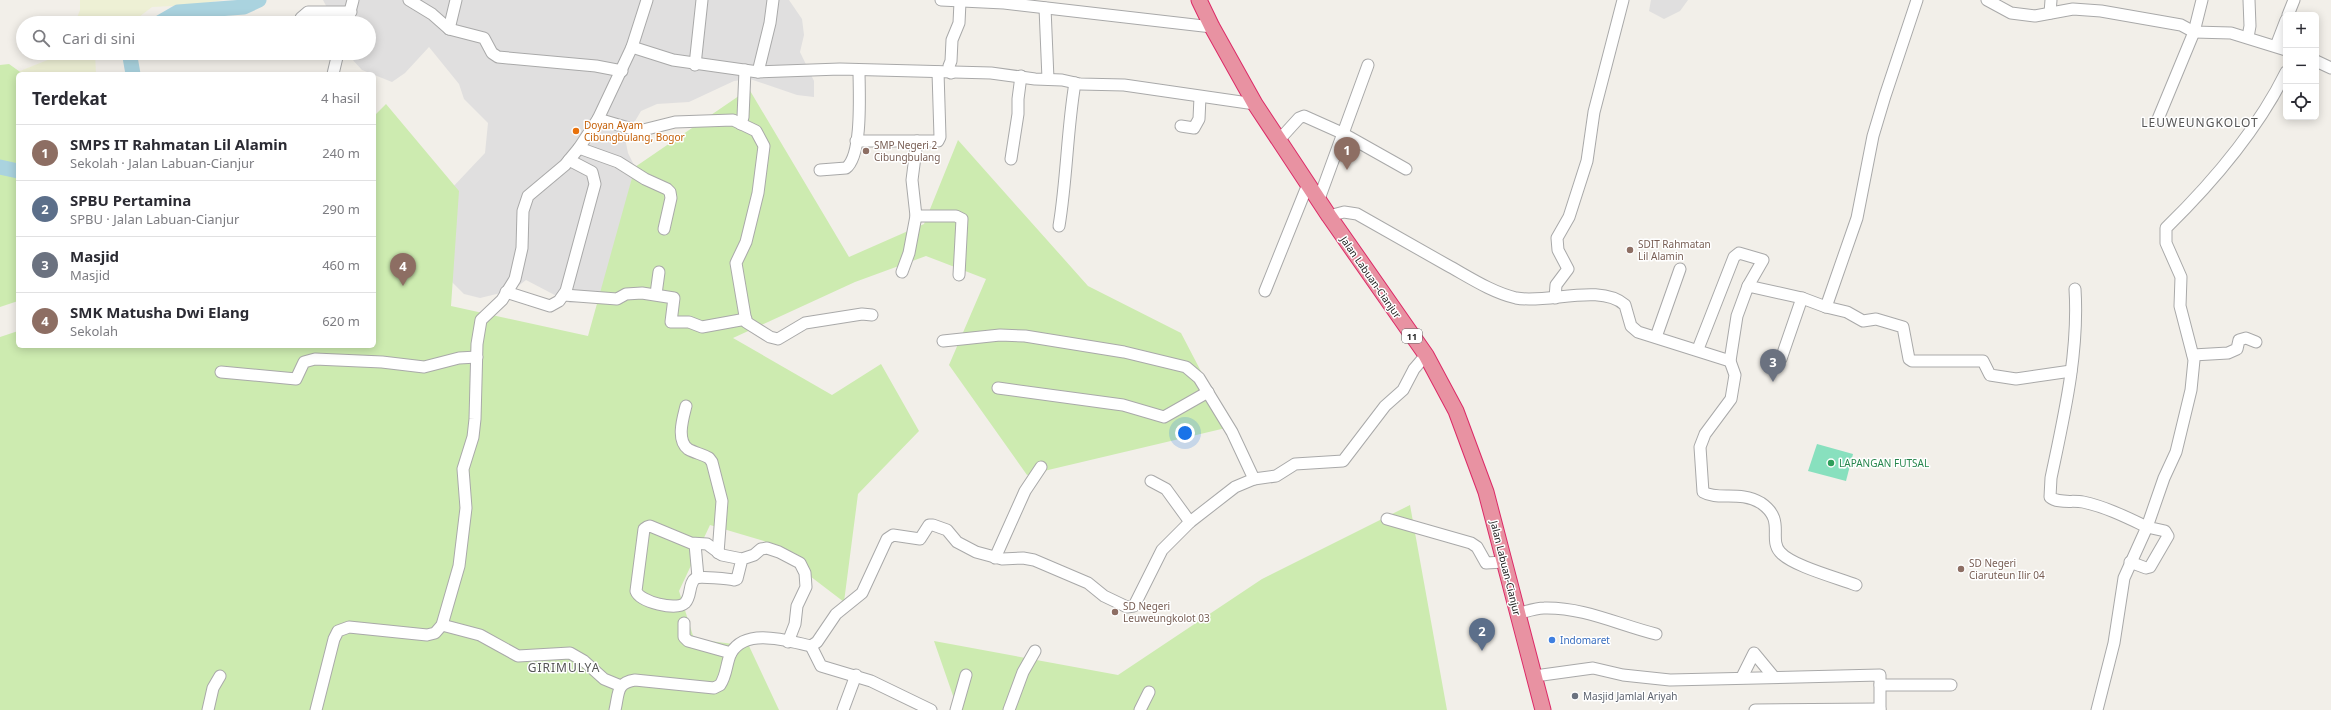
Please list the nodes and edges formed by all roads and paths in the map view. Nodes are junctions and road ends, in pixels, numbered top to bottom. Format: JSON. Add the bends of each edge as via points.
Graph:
{"nodes":[{"id":1,"x":353,"y":0,"type":"edge"},
{"id":2,"x":409,"y":0,"type":"edge"},
{"id":3,"x":456,"y":0,"type":"edge"},
{"id":4,"x":647,"y":0,"type":"edge"},
{"id":5,"x":702,"y":0,"type":"edge"},
{"id":6,"x":773,"y":0,"type":"edge"},
{"id":7,"x":941,"y":0,"type":"edge"},
{"id":8,"x":1199,"y":0,"type":"edge"},
{"id":9,"x":1623,"y":0,"type":"edge"},
{"id":10,"x":1917,"y":0,"type":"edge"},
{"id":11,"x":1987,"y":0,"type":"edge"},
{"id":12,"x":2051,"y":0,"type":"edge"},
{"id":13,"x":2202,"y":0,"type":"edge"},
{"id":14,"x":2249,"y":0,"type":"edge"},
{"id":15,"x":2294,"y":0,"type":"edge"},
{"id":16,"x":1004,"y":1,"type":"edge"},
{"id":17,"x":960,"y":2,"type":"junction"},
{"id":18,"x":1045,"y":8,"type":"junction"},
{"id":19,"x":351,"y":12,"type":"junction"},
{"id":20,"x":2289,"y":12,"type":"edge"},
{"id":21,"x":2050,"y":13,"type":"junction"},
{"id":22,"x":303,"y":16,"type":"edge"},
{"id":23,"x":350,"y":16,"type":"edge"},
{"id":24,"x":1212,"y":27,"type":"junction"},
{"id":25,"x":449,"y":28,"type":"junction"},
{"id":26,"x":2194,"y":32,"type":"junction"},
{"id":27,"x":2248,"y":37,"type":"junction"},
{"id":28,"x":2283,"y":37,"type":"edge"},
{"id":29,"x":632,"y":47,"type":"junction"},
{"id":30,"x":2281,"y":48,"type":"edge"},
{"id":31,"x":336,"y":60,"type":"edge"},
{"id":32,"x":2319,"y":62,"type":"edge"},
{"id":33,"x":695,"y":65,"type":"junction"},
{"id":34,"x":1368,"y":65,"type":"dead end"},
{"id":35,"x":2331,"y":68,"type":"edge"},
{"id":36,"x":745,"y":70,"type":"junction"},
{"id":37,"x":859,"y":70,"type":"junction"},
{"id":38,"x":622,"y":71,"type":"junction"},
{"id":39,"x":333,"y":72,"type":"edge"},
{"id":40,"x":758,"y":72,"type":"junction"},
{"id":41,"x":938,"y":72,"type":"junction"},
{"id":42,"x":951,"y":73,"type":"junction"},
{"id":43,"x":1021,"y":76,"type":"junction"},
{"id":44,"x":2283,"y":78,"type":"edge"},
{"id":45,"x":1048,"y":80,"type":"junction"},
{"id":46,"x":1075,"y":83,"type":"junction"},
{"id":47,"x":1200,"y":97,"type":"junction"},
{"id":48,"x":1255,"y":104,"type":"junction"},
{"id":49,"x":598,"y":119,"type":"junction"},
{"id":50,"x":2158,"y":119,"type":"dead end"},
{"id":51,"x":741,"y":124,"type":"junction"},
{"id":52,"x":1181,"y":126,"type":"dead end"},
{"id":53,"x":1342,"y":133,"type":"junction"},
{"id":54,"x":1279,"y":140,"type":"junction"},
{"id":55,"x":856,"y":141,"type":"junction"},
{"id":56,"x":917,"y":141,"type":"junction"},
{"id":57,"x":579,"y":148,"type":"junction"},
{"id":58,"x":1011,"y":159,"type":"dead end"},
{"id":59,"x":569,"y":160,"type":"junction"},
{"id":60,"x":1406,"y":168,"type":"dead end"},
{"id":61,"x":820,"y":170,"type":"dead end"},
{"id":62,"x":1308,"y":184,"type":"junction"},
{"id":63,"x":1319,"y":199,"type":"junction"},
{"id":64,"x":916,"y":216,"type":"junction"},
{"id":65,"x":1329,"y":216,"type":"junction"},
{"id":66,"x":1059,"y":226,"type":"dead end"},
{"id":67,"x":664,"y":229,"type":"dead end"},
{"id":68,"x":1680,"y":269,"type":"dead end"},
{"id":69,"x":659,"y":272,"type":"dead end"},
{"id":70,"x":902,"y":272,"type":"dead end"},
{"id":71,"x":959,"y":275,"type":"dead end"},
{"id":72,"x":1748,"y":286,"type":"junction"},
{"id":73,"x":2075,"y":289,"type":"dead end"},
{"id":74,"x":1265,"y":290,"type":"dead end"},
{"id":75,"x":506,"y":292,"type":"junction"},
{"id":76,"x":656,"y":294,"type":"junction"},
{"id":77,"x":564,"y":295,"type":"junction"},
{"id":78,"x":1555,"y":298,"type":"junction"},
{"id":79,"x":1802,"y":298,"type":"junction"},
{"id":80,"x":1826,"y":307,"type":"junction"},
{"id":81,"x":872,"y":316,"type":"dead end"},
{"id":82,"x":746,"y":320,"type":"junction"},
{"id":83,"x":1656,"y":338,"type":"junction"},
{"id":84,"x":942,"y":341,"type":"dead end"},
{"id":85,"x":2256,"y":342,"type":"dead end"},
{"id":86,"x":1698,"y":349,"type":"junction"},
{"id":87,"x":1426,"y":355,"type":"junction"},
{"id":88,"x":2193,"y":355,"type":"junction"},
{"id":89,"x":477,"y":357,"type":"junction"},
{"id":90,"x":1781,"y":359,"type":"dead end"},
{"id":91,"x":1730,"y":361,"type":"junction"},
{"id":92,"x":2071,"y":371,"type":"junction"},
{"id":93,"x":221,"y":372,"type":"dead end"},
{"id":94,"x":998,"y":388,"type":"dead end"},
{"id":95,"x":1208,"y":392,"type":"junction"},
{"id":96,"x":686,"y":406,"type":"dead end"},
{"id":97,"x":1041,"y":467,"type":"dead end"},
{"id":98,"x":1254,"y":479,"type":"junction"},
{"id":99,"x":1151,"y":481,"type":"dead end"},
{"id":100,"x":1387,"y":519,"type":"dead end"},
{"id":101,"x":1190,"y":522,"type":"junction"},
{"id":102,"x":2147,"y":527,"type":"junction"},
{"id":103,"x":695,"y":544,"type":"junction"},
{"id":104,"x":718,"y":553,"type":"junction"},
{"id":105,"x":995,"y":558,"type":"junction"},
{"id":106,"x":742,"y":559,"type":"junction"},
{"id":107,"x":1504,"y":562,"type":"junction"},
{"id":108,"x":2130,"y":562,"type":"junction"},
{"id":109,"x":698,"y":577,"type":"junction"},
{"id":110,"x":1856,"y":585,"type":"dead end"},
{"id":111,"x":1517,"y":614,"type":"junction"},
{"id":112,"x":684,"y":623,"type":"dead end"},
{"id":113,"x":442,"y":625,"type":"junction"},
{"id":114,"x":1656,"y":634,"type":"dead end"},
{"id":115,"x":788,"y":642,"type":"junction"},
{"id":116,"x":811,"y":646,"type":"junction"},
{"id":117,"x":1035,"y":650,"type":"dead end"},
{"id":118,"x":731,"y":653,"type":"junction"},
{"id":119,"x":856,"y":675,"type":"junction"},
{"id":120,"x":966,"y":675,"type":"dead end"},
{"id":121,"x":220,"y":676,"type":"dead end"},
{"id":122,"x":1535,"y":676,"type":"junction"},
{"id":123,"x":1773,"y":676,"type":"junction"},
{"id":124,"x":1742,"y":677,"type":"junction"},
{"id":125,"x":1951,"y":685,"type":"dead end"},
{"id":126,"x":620,"y":686,"type":"junction"},
{"id":127,"x":1880,"y":686,"type":"junction"},
{"id":128,"x":1149,"y":692,"type":"dead end"},
{"id":129,"x":1880,"y":709,"type":"edge"},
{"id":130,"x":208,"y":710,"type":"edge"},
{"id":131,"x":316,"y":710,"type":"edge"},
{"id":132,"x":615,"y":710,"type":"edge"},
{"id":133,"x":843,"y":710,"type":"edge"},
{"id":134,"x":931,"y":710,"type":"edge"},
{"id":135,"x":956,"y":710,"type":"edge"},
{"id":136,"x":1009,"y":710,"type":"edge"},
{"id":137,"x":1140,"y":710,"type":"edge"},
{"id":138,"x":1543,"y":710,"type":"edge"},
{"id":139,"x":1755,"y":710,"type":"edge"},
{"id":140,"x":2097,"y":710,"type":"edge"}],
"edges":[{"from":1,"to":19,"type":"street"},
{"from":2,"to":25,"type":"street"},
{"from":3,"to":25,"type":"street"},
{"from":4,"to":29,"type":"street"},
{"from":5,"to":33,"type":"street"},
{"from":6,"to":40,"type":"street"},
{"from":7,"to":17,"type":"street"},
{"from":8,"to":24,"type":"highway","name":"Jalan Labuan-Cianjur","number":"11"},
{"from":9,"to":78,"type":"street","via":[[1594,112],[1586,161],[1569,217],[1557,238],[1558,250],[1568,269],[1556,285]]},
{"from":10,"to":80,"type":"street","via":[[1884,96],[1873,136],[1857,218]]},
{"from":11,"to":21,"type":"street","via":[[2011,13],[2035,16]]},
{"from":12,"to":21,"type":"street"},
{"from":13,"to":26,"type":"street"},
{"from":14,"to":27,"type":"street"},
{"from":15,"to":20,"type":"street"},
{"from":16,"to":17,"type":"street"},
{"from":16,"to":18,"type":"street"},
{"from":17,"to":42,"type":"street","via":[[959,23],[952,40],[949,66]]},
{"from":18,"to":24,"type":"street"},
{"from":18,"to":45,"type":"street"},
{"from":19,"to":22,"type":"street","via":[[308,12]]},
{"from":19,"to":23,"type":"street"},
{"from":21,"to":26,"type":"street","via":[[2073,9],[2101,11],[2181,25]]},
{"from":24,"to":48,"type":"highway","name":"Jalan Labuan-Cianjur","number":"11"},
{"from":25,"to":38,"type":"street","via":[[484,38],[492,53],[498,57],[596,66]]},
{"from":26,"to":27,"type":"street","via":[[2222,32]]},
{"from":26,"to":50,"type":"street"},
{"from":27,"to":30,"type":"street"},
{"from":28,"to":30,"type":"street"},
{"from":29,"to":33,"type":"street"},
{"from":29,"to":38,"type":"street"},
{"from":31,"to":39,"type":"street"},
{"from":32,"to":35,"type":"street"},
{"from":33,"to":36,"type":"street"},
{"from":34,"to":53,"type":"street"},
{"from":36,"to":40,"type":"street"},
{"from":36,"to":51,"type":"street"},
{"from":37,"to":40,"type":"street","via":[[800,69]]},
{"from":37,"to":41,"type":"street"},
{"from":37,"to":55,"type":"street"},
{"from":38,"to":49,"type":"street"},
{"from":41,"to":42,"type":"street"},
{"from":41,"to":56,"type":"street","via":[[940,137],[934,142]]},
{"from":42,"to":43,"type":"street"},
{"from":43,"to":45,"type":"street"},
{"from":43,"to":58,"type":"street"},
{"from":44,"to":88,"type":"street","via":[[2249,133],[2210,182],[2166,228],[2166,243],[2181,276],[2180,306]]},
{"from":45,"to":46,"type":"street"},
{"from":46,"to":47,"type":"street","via":[[1124,85]]},
{"from":46,"to":66,"type":"street"},
{"from":47,"to":48,"type":"street"},
{"from":47,"to":52,"type":"street","via":[[1199,119],[1194,128]]},
{"from":48,"to":54,"type":"highway","name":"Jalan Labuan-Cianjur","number":"11"},
{"from":49,"to":51,"type":"street","via":[[639,131],[675,122],[733,120]]},
{"from":49,"to":57,"type":"street"},
{"from":51,"to":82,"type":"street","via":[[756,131],[764,146],[758,192],[746,242],[736,263]]},
{"from":53,"to":54,"type":"street","via":[[1302,116]]},
{"from":53,"to":60,"type":"street"},
{"from":53,"to":63,"type":"street"},
{"from":54,"to":62,"type":"highway","name":"Jalan Labuan-Cianjur","number":"11"},
{"from":55,"to":56,"type":"street"},
{"from":55,"to":61,"type":"street","via":[[850,165],[840,170]]},
{"from":56,"to":64,"type":"street","via":[[912,180]]},
{"from":57,"to":59,"type":"street"},
{"from":57,"to":67,"type":"street","via":[[618,162],[667,189],[671,198]]},
{"from":59,"to":75,"type":"street","via":[[532,192],[525,204],[522,248],[515,279]]},
{"from":59,"to":77,"type":"street","via":[[592,172],[595,184]]},
{"from":62,"to":63,"type":"highway","name":"Jalan Labuan-Cianjur","number":"11"},
{"from":62,"to":74,"type":"street"},
{"from":63,"to":65,"type":"highway","name":"Jalan Labuan-Cianjur","number":"11"},
{"from":64,"to":70,"type":"street","via":[[909,253]]},
{"from":64,"to":71,"type":"street","via":[[956,216],[962,219]]},
{"from":65,"to":78,"type":"street","via":[[1344,212],[1357,214],[1478,282],[1507,295],[1526,299]]},
{"from":65,"to":87,"type":"highway","name":"Jalan Labuan-Cianjur","number":"11"},
{"from":68,"to":83,"type":"street"},
{"from":69,"to":76,"type":"street"},
{"from":72,"to":79,"type":"street"},
{"from":72,"to":86,"type":"street","via":[[1763,260],[1739,253],[1734,257]]},
{"from":72,"to":91,"type":"street","via":[[1737,316]]},
{"from":73,"to":92,"type":"street","via":[[2076,315]]},
{"from":75,"to":77,"type":"street","via":[[546,306],[556,303]]},
{"from":75,"to":89,"type":"street","via":[[481,320]]},
{"from":76,"to":77,"type":"street","via":[[626,294],[617,299]]},
{"from":76,"to":82,"type":"street","via":[[674,298],[671,322],[689,322],[702,327]]},
{"from":78,"to":83,"type":"street","via":[[1607,296],[1619,299],[1625,305],[1631,326],[1638,332]]},
{"from":79,"to":80,"type":"street"},
{"from":79,"to":90,"type":"street"},
{"from":80,"to":92,"type":"street","via":[[1847,312],[1863,321],[1876,319],[1904,326],[1909,359],[1912,361],[1983,361],[1990,375],[2016,379]]},
{"from":81,"to":82,"type":"street","via":[[862,314],[805,323],[778,339],[770,337]]},
{"from":83,"to":86,"type":"street"},
{"from":84,"to":95,"type":"street","via":[[1000,335],[1025,336],[1124,352],[1186,367],[1198,376]]},
{"from":85,"to":88,"type":"street","via":[[2246,338],[2239,340],[2237,349],[2228,354]]},
{"from":86,"to":91,"type":"street"},
{"from":87,"to":98,"type":"street","via":[[1414,369],[1403,390],[1386,406],[1343,461],[1295,464],[1276,476]]},
{"from":87,"to":107,"type":"highway","name":"Jalan Labuan-Cianjur","number":"11","via":[[1456,411],[1472,450]]},
{"from":88,"to":102,"type":"street","via":[[2191,390],[2176,452]]},
{"from":89,"to":93,"type":"street","via":[[459,358],[424,367],[315,359],[304,362],[296,379]]},
{"from":89,"to":113,"type":"street","via":[[474,425],[463,468],[466,508],[462,546],[455,583]]},
{"from":91,"to":110,"type":"street","via":[[1735,375],[1731,399],[1705,434],[1700,447],[1703,492],[1709,496],[1746,496],[1762,504],[1775,520],[1780,552],[1792,561]]},
{"from":92,"to":102,"type":"street","via":[[2051,478],[2050,497],[2058,501],[2082,502],[2106,509]]},
{"from":94,"to":95,"type":"street","via":[[1123,405],[1164,417]]},
{"from":95,"to":98,"type":"street","via":[[1232,432]]},
{"from":96,"to":104,"type":"street","via":[[683,443],[709,458],[720,492],[722,514]]},
{"from":97,"to":105,"type":"street","via":[[1025,492]]},
{"from":98,"to":101,"type":"street","via":[[1235,487]]},
{"from":99,"to":101,"type":"street","via":[[1166,489]]},
{"from":100,"to":107,"type":"street","via":[[1471,543],[1477,547],[1486,563]]},
{"from":101,"to":105,"type":"street","via":[[1160,553],[1132,607],[1104,596],[1088,583],[1034,560]]},
{"from":102,"to":108,"type":"street"},
{"from":102,"to":108,"type":"street","via":[[2165,531],[2168,536],[2150,567]]},
{"from":103,"to":104,"type":"street","via":[[707,544]]},
{"from":103,"to":109,"type":"street"},
{"from":103,"to":109,"type":"street","via":[[647,527],[644,530],[639,558],[636,591],[641,597],[658,605],[680,606],[687,601],[692,582]]},
{"from":104,"to":106,"type":"street"},
{"from":105,"to":116,"type":"street","via":[[964,546],[947,530],[933,525],[926,528],[917,539],[890,536],[862,593],[836,614],[817,642]]},
{"from":106,"to":109,"type":"street","via":[[737,579]]},
{"from":106,"to":115,"type":"street","via":[[767,548],[800,563],[804,569],[806,587],[797,606],[795,624]]},
{"from":107,"to":111,"type":"highway","name":"Jalan Labuan-Cianjur","number":"11"},
{"from":108,"to":140,"type":"street","via":[[2124,578],[2114,643]]},
{"from":111,"to":114,"type":"street","via":[[1542,608],[1578,611]]},
{"from":111,"to":122,"type":"highway","name":"Jalan Labuan-Cianjur","number":"11"},
{"from":112,"to":118,"type":"street","via":[[684,637],[688,641]]},
{"from":113,"to":126,"type":"street","via":[[480,635],[518,656],[570,653],[584,661],[604,679]]},
{"from":113,"to":131,"type":"street","via":[[434,633],[427,635],[349,627],[342,629],[334,639]]},
{"from":115,"to":116,"type":"street"},
{"from":115,"to":118,"type":"street","via":[[759,637],[747,638]]},
{"from":116,"to":119,"type":"street","via":[[821,666]]},
{"from":117,"to":136,"type":"street","via":[[1023,672]]},
{"from":118,"to":126,"type":"street","via":[[724,680],[714,688],[635,680],[624,682]]},
{"from":119,"to":133,"type":"street"},
{"from":119,"to":134,"type":"street"},
{"from":120,"to":135,"type":"street"},
{"from":121,"to":130,"type":"street","via":[[213,688]]},
{"from":122,"to":124,"type":"street","via":[[1593,668],[1623,675],[1670,680]]},
{"from":122,"to":138,"type":"highway","name":"Jalan Labuan-Cianjur","number":"11"},
{"from":123,"to":124,"type":"street"},
{"from":123,"to":124,"type":"street","via":[[1754,652]]},
{"from":123,"to":127,"type":"street","via":[[1880,676]]},
{"from":125,"to":127,"type":"street"},
{"from":126,"to":132,"type":"street"},
{"from":127,"to":129,"type":"street"},
{"from":128,"to":137,"type":"street"},
{"from":129,"to":139,"type":"street"}]}
